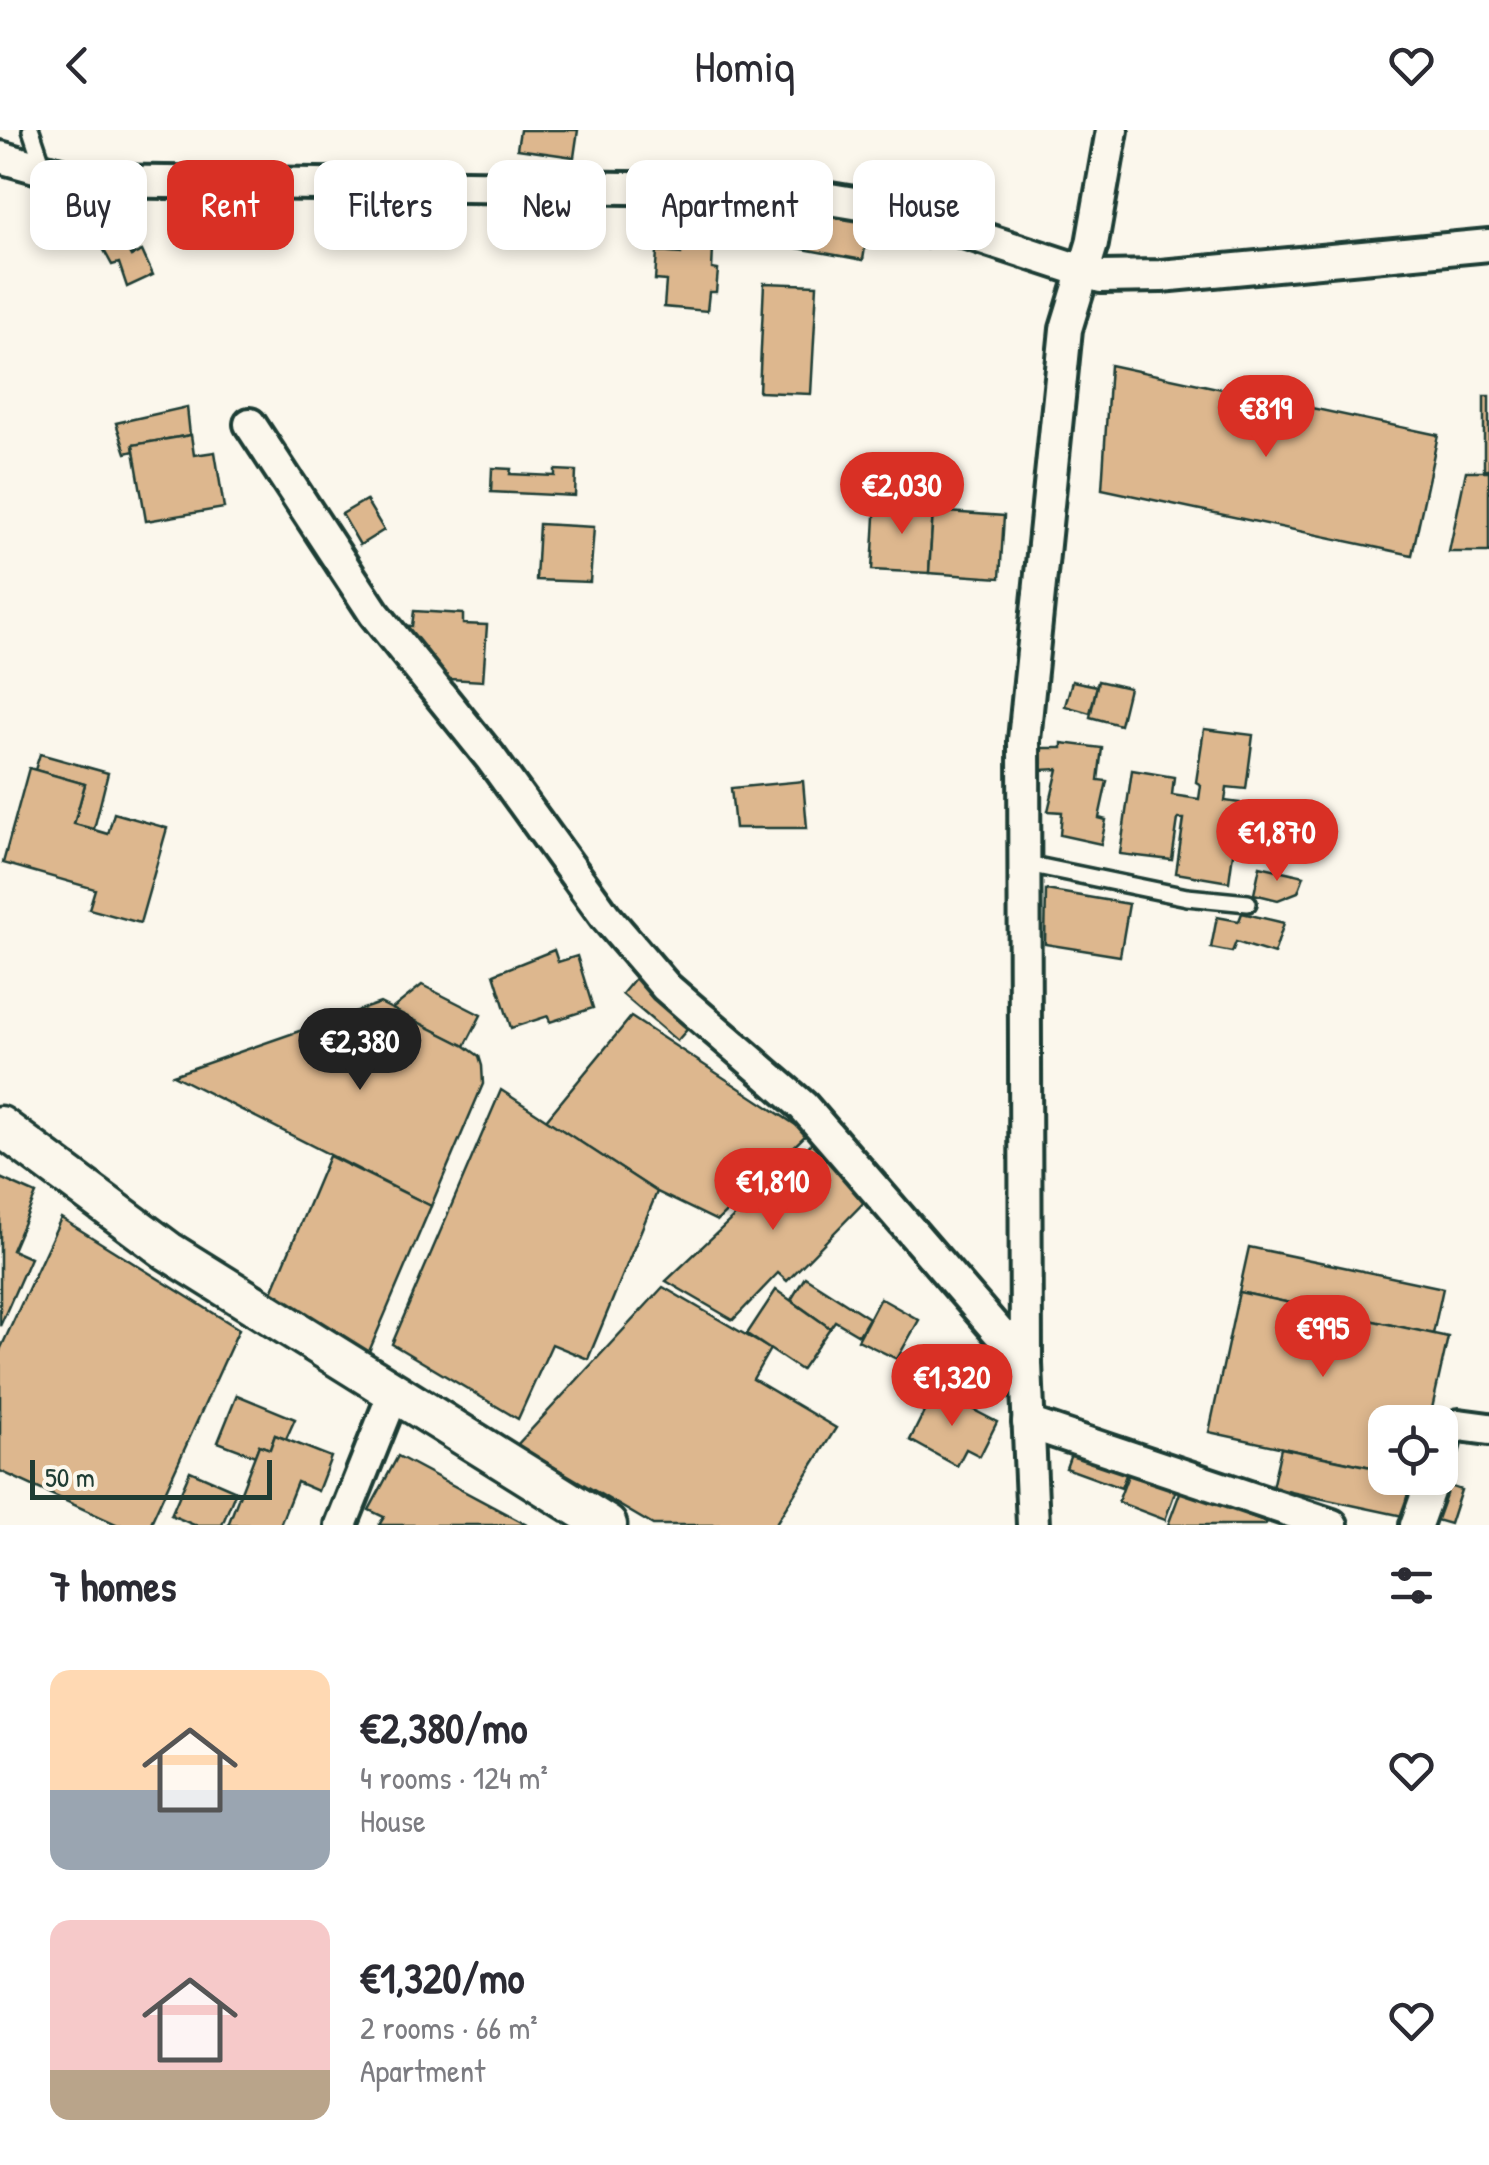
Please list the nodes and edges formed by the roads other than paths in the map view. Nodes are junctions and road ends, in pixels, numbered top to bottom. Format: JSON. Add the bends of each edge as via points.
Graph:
{"nodes":[{"id":1,"x":31,"y":130,"type":"edge"},
{"id":2,"x":1112,"y":130,"type":"edge"},
{"id":3,"x":0,"y":157,"type":"edge"},
{"id":4,"x":41,"y":160,"type":"edge"},
{"id":5,"x":30,"y":166,"type":"edge"},
{"id":6,"x":147,"y":183,"type":"edge"},
{"id":7,"x":1489,"y":246,"type":"edge"},
{"id":8,"x":1081,"y":272,"type":"junction"},
{"id":9,"x":250,"y":424,"type":"dead end"},
{"id":10,"x":1027,"y":864,"type":"junction"},
{"id":11,"x":1248,"y":903,"type":"dead end"},
{"id":12,"x":0,"y":1126,"type":"edge"},
{"id":13,"x":1026,"y":1364,"type":"junction"},
{"id":14,"x":393,"y":1395,"type":"junction"},
{"id":15,"x":1028,"y":1423,"type":"junction"},
{"id":16,"x":1458,"y":1427,"type":"edge"},
{"id":17,"x":1489,"y":1429,"type":"edge"},
{"id":18,"x":1427,"y":1495,"type":"edge"},
{"id":19,"x":341,"y":1525,"type":"edge"},
{"id":20,"x":608,"y":1525,"type":"edge"},
{"id":21,"x":1033,"y":1525,"type":"edge"},
{"id":22,"x":1332,"y":1525,"type":"edge"},
{"id":23,"x":1416,"y":1525,"type":"edge"}],
"edges":[{"from":1,"to":4,"type":"lane"},
{"from":2,"to":8,"type":"street"},
{"from":3,"to":5,"type":"street"},
{"from":6,"to":8,"type":"street","via":[[776,190],[896,210]]},
{"from":7,"to":8,"type":"street","via":[[1160,276]]},
{"from":8,"to":10,"type":"street","via":[[1066,330],[1027,705]]},
{"from":9,"to":13,"type":"street","via":[[374,613],[605,916],[666,987],[803,1106]]},
{"from":10,"to":11,"type":"lane"},
{"from":10,"to":13,"type":"street"},
{"from":12,"to":14,"type":"street","via":[[168,1252]]},
{"from":13,"to":15,"type":"street"},
{"from":14,"to":19,"type":"street"},
{"from":14,"to":20,"type":"street"},
{"from":15,"to":21,"type":"street"},
{"from":15,"to":22,"type":"street"},
{"from":16,"to":17,"type":"street"},
{"from":18,"to":23,"type":"street"}]}
